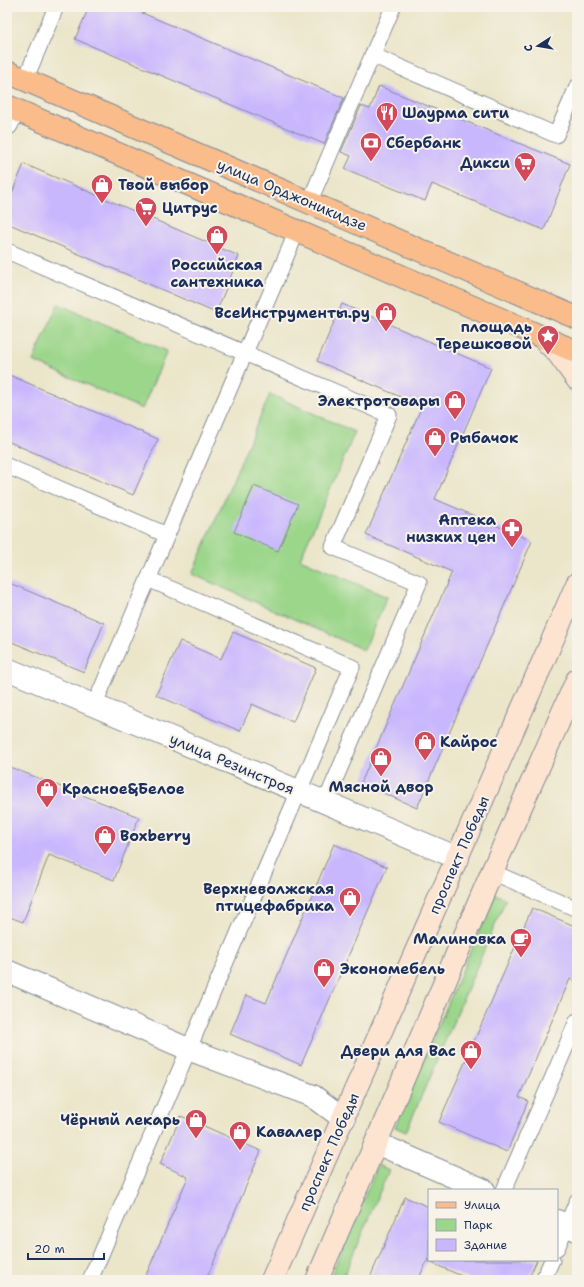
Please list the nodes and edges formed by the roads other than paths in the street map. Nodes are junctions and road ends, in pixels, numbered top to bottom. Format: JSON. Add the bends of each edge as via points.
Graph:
{"nodes":[{"id":1,"x":56,"y":7,"type":"edge"},
{"id":2,"x":393,"y":7,"type":"edge"},
{"id":3,"x":372,"y":55,"type":"junction"},
{"id":4,"x":16,"y":76,"type":"edge"},
{"id":5,"x":577,"y":87,"type":"edge"},
{"id":6,"x":9,"y":113,"type":"edge"},
{"id":7,"x":309,"y":203,"type":"junction"},
{"id":8,"x":297,"y":231,"type":"junction"},
{"id":9,"x":7,"y":251,"type":"edge"},
{"id":10,"x":554,"y":309,"type":"junction"},
{"id":11,"x":577,"y":309,"type":"edge"},
{"id":12,"x":577,"y":318,"type":"edge"},
{"id":13,"x":543,"y":338,"type":"junction"},
{"id":14,"x":577,"y":352,"type":"edge"},
{"id":15,"x":245,"y":353,"type":"junction"},
{"id":16,"x":577,"y":380,"type":"edge"},
{"id":17,"x":7,"y":466,"type":"edge"},
{"id":18,"x":167,"y":535,"type":"junction"},
{"id":19,"x":148,"y":579,"type":"junction"},
{"id":20,"x":577,"y":584,"type":"edge"},
{"id":21,"x":7,"y":669,"type":"edge"},
{"id":22,"x":577,"y":680,"type":"edge"},
{"id":23,"x":94,"y":706,"type":"junction"},
{"id":24,"x":298,"y":792,"type":"junction"},
{"id":25,"x":324,"y":803,"type":"junction"},
{"id":26,"x":458,"y":858,"type":"junction"},
{"id":27,"x":492,"y":872,"type":"junction"},
{"id":28,"x":577,"y":909,"type":"edge"},
{"id":29,"x":7,"y":971,"type":"edge"},
{"id":30,"x":577,"y":1021,"type":"edge"},
{"id":31,"x":188,"y":1049,"type":"junction"},
{"id":32,"x":344,"y":1119,"type":"junction"},
{"id":33,"x":376,"y":1143,"type":"junction"},
{"id":34,"x":482,"y":1189,"type":"edge"},
{"id":35,"x":504,"y":1189,"type":"edge"},
{"id":36,"x":577,"y":1201,"type":"edge"},
{"id":37,"x":567,"y":1225,"type":"edge"},
{"id":38,"x":558,"y":1246,"type":"edge"},
{"id":39,"x":552,"y":1261,"type":"edge"},
{"id":40,"x":90,"y":1280,"type":"edge"},
{"id":41,"x":272,"y":1280,"type":"edge"},
{"id":42,"x":317,"y":1280,"type":"edge"},
{"id":43,"x":543,"y":1280,"type":"edge"}],
"edges":[{"from":1,"to":4,"type":"lane"},
{"from":2,"to":3,"type":"lane"},
{"from":3,"to":5,"type":"lane","via":[[556,135]]},
{"from":3,"to":7,"type":"lane"},
{"from":4,"to":7,"type":"main road","name":"улица Орджоникидзе"},
{"from":6,"to":8,"type":"main road","name":"улица Орджоникидзе"},
{"from":7,"to":10,"type":"main road","name":"улица Орджоникидзе"},
{"from":8,"to":13,"type":"main road","name":"улица Орджоникидзе"},
{"from":8,"to":15,"type":"lane"},
{"from":9,"to":15,"type":"lane"},
{"from":10,"to":11,"type":"main road"},
{"from":10,"to":12,"type":"main road","name":"улица Орджоникидзе"},
{"from":13,"to":14,"type":"main road","name":"улица Орджоникидзе"},
{"from":13,"to":16,"type":"main road","via":[[558,353]]},
{"from":15,"to":18,"type":"lane"},
{"from":15,"to":25,"type":"lane","via":[[389,415],[333,547],[419,583]]},
{"from":17,"to":18,"type":"lane"},
{"from":18,"to":19,"type":"lane"},
{"from":19,"to":23,"type":"lane"},
{"from":19,"to":24,"type":"lane","via":[[352,667]]},
{"from":20,"to":26,"type":"main road","name":"проспект Победы"},
{"from":21,"to":23,"type":"street","name":"улица Резинстроя"},
{"from":22,"to":27,"type":"main road"},
{"from":23,"to":24,"type":"street","name":"улица Резинстроя"},
{"from":24,"to":25,"type":"street","name":"улица Резинстроя"},
{"from":24,"to":31,"type":"lane"},
{"from":25,"to":26,"type":"street","name":"улица Резинстроя"},
{"from":26,"to":32,"type":"main road","name":"проспект Победы"},
{"from":27,"to":28,"type":"lane"},
{"from":27,"to":33,"type":"main road"},
{"from":29,"to":31,"type":"street"},
{"from":30,"to":35,"type":"lane"},
{"from":31,"to":32,"type":"street","via":[[313,1096]]},
{"from":31,"to":40,"type":"lane"},
{"from":32,"to":41,"type":"main road","name":"проспект Победы"},
{"from":33,"to":34,"type":"street"},
{"from":33,"to":42,"type":"main road"},
{"from":36,"to":37,"type":"lane"},
{"from":37,"to":38,"type":"lane"},
{"from":39,"to":43,"type":"lane"}]}
